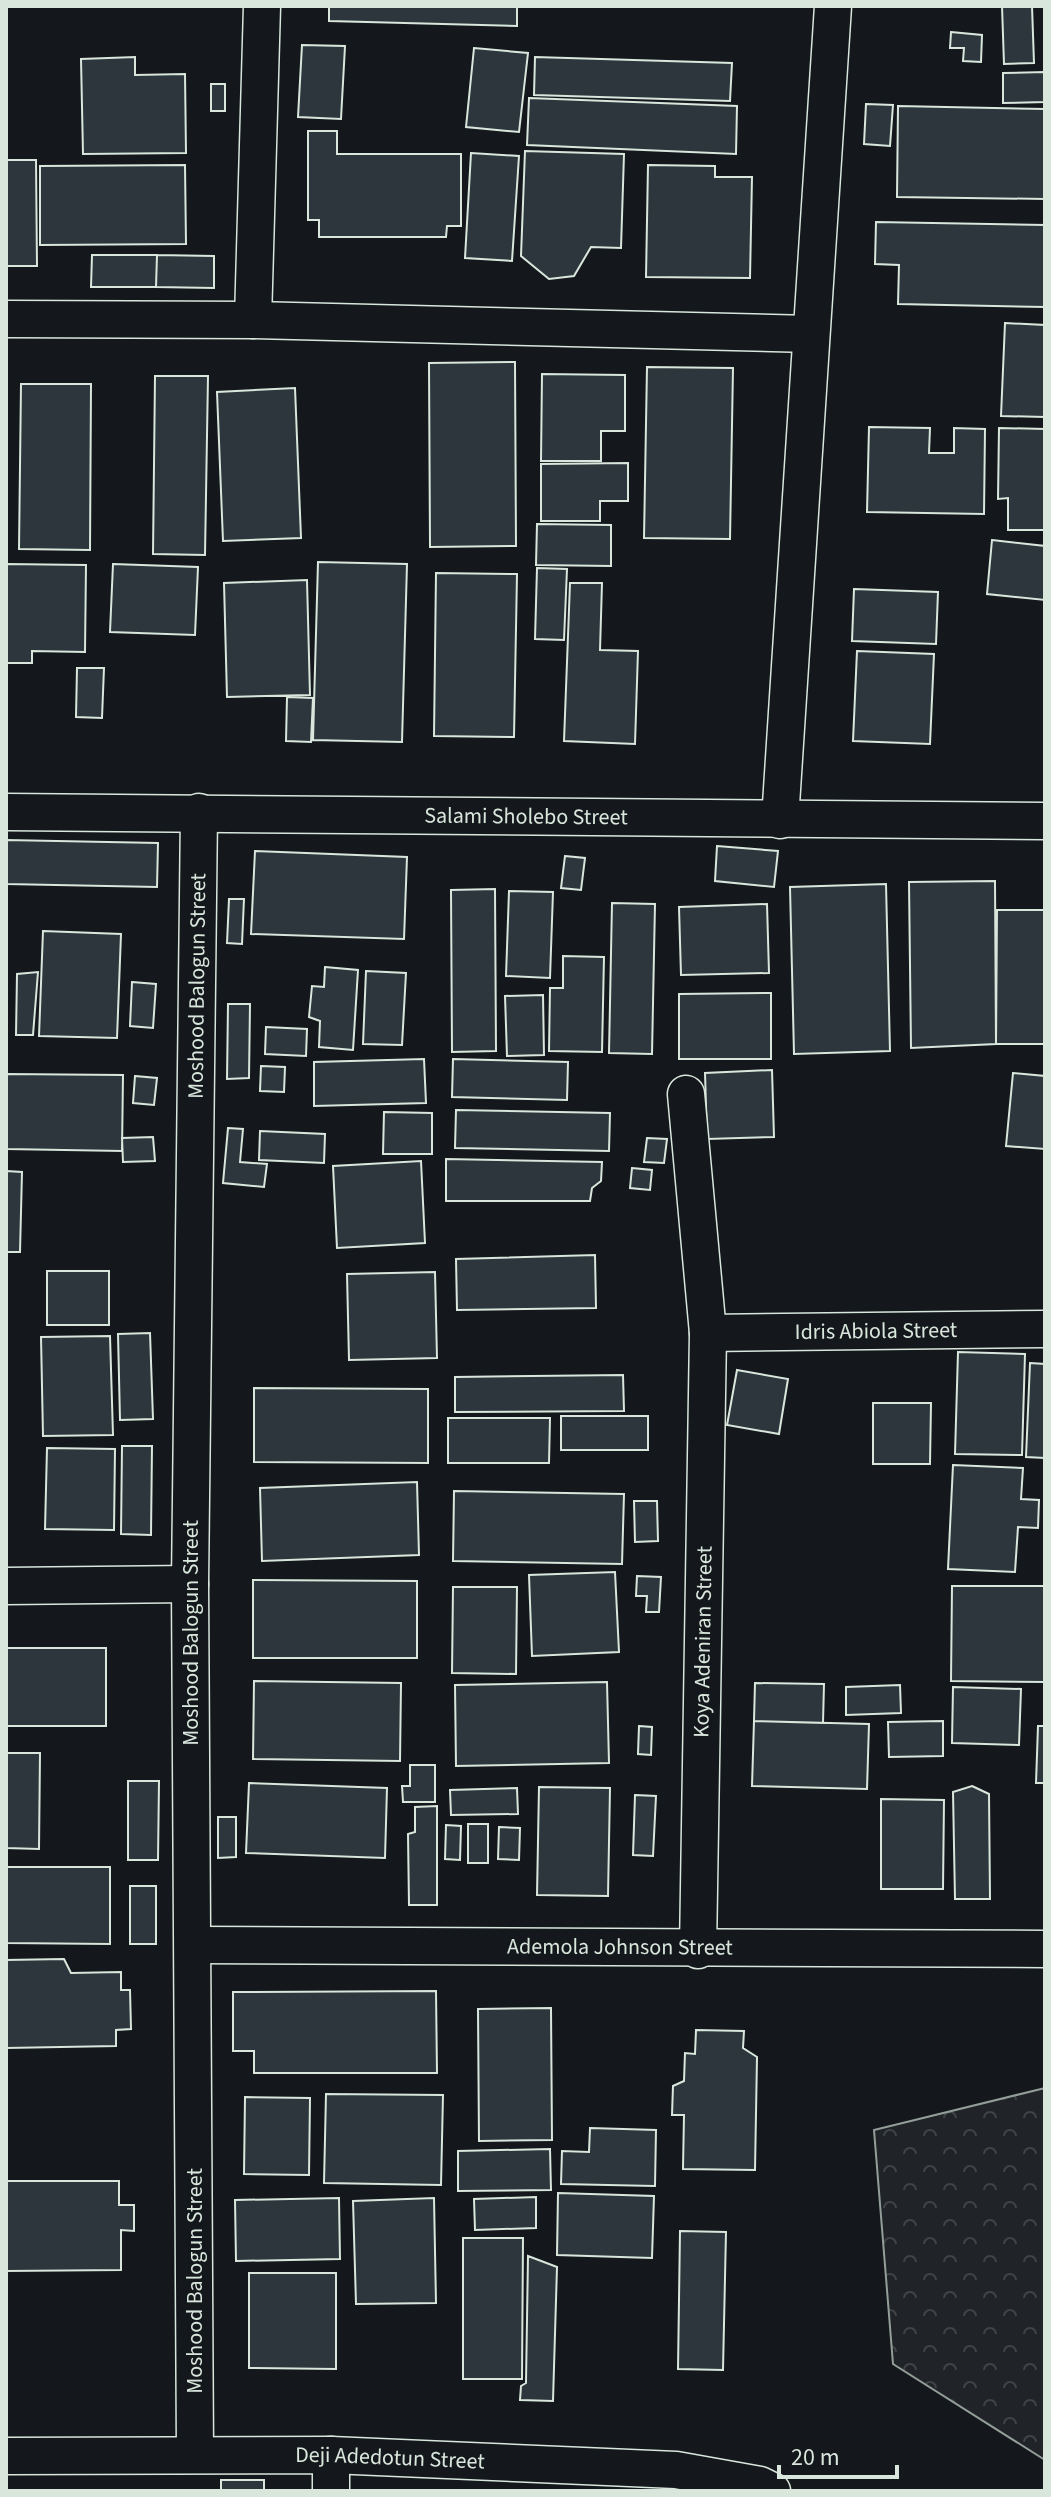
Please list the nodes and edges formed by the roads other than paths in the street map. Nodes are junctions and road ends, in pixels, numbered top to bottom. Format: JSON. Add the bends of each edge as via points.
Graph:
{"nodes":[{"id":1,"x":262,"y":6,"type":"edge"},
{"id":2,"x":833,"y":6,"type":"edge"},
{"id":3,"x":6,"y":319,"type":"edge"},
{"id":4,"x":253,"y":320,"type":"junction"},
{"id":5,"x":811,"y":334,"type":"junction"},
{"id":6,"x":6,"y":812,"type":"edge"},
{"id":7,"x":199,"y":812,"type":"junction"},
{"id":8,"x":780,"y":820,"type":"junction"},
{"id":9,"x":1045,"y":821,"type":"edge"},
{"id":10,"x":686,"y":1094,"type":"dead end"},
{"id":11,"x":1045,"y":1330,"type":"edge"},
{"id":12,"x":716,"y":1333,"type":"junction"},
{"id":13,"x":190,"y":1584,"type":"junction"},
{"id":14,"x":6,"y":1586,"type":"edge"},
{"id":15,"x":194,"y":1945,"type":"junction"},
{"id":16,"x":1045,"y":1949,"type":"edge"},
{"id":17,"x":698,"y":1950,"type":"junction"},
{"id":18,"x":195,"y":2454,"type":"junction"},
{"id":19,"x":331,"y":2455,"type":"junction"},
{"id":20,"x":6,"y":2456,"type":"edge"},
{"id":21,"x":331,"y":2491,"type":"edge"},
{"id":22,"x":772,"y":2491,"type":"edge"}],
"edges":[{"from":1,"to":4,"type":"street"},
{"from":2,"to":5,"type":"street"},
{"from":3,"to":4,"type":"street"},
{"from":4,"to":5,"type":"street"},
{"from":5,"to":8,"type":"street"},
{"from":6,"to":7,"type":"street","name":"Salami Sholebo Street"},
{"from":7,"to":8,"type":"street","name":"Salami Sholebo Street"},
{"from":7,"to":13,"type":"street","name":"Moshood Balogun Street"},
{"from":8,"to":9,"type":"street","name":"Salami Sholebo Street"},
{"from":10,"to":12,"type":"street","name":"Koya Adeniran Street"},
{"from":11,"to":12,"type":"street","name":"Idris Abiola Street"},
{"from":12,"to":17,"type":"street","name":"Koya Adeniran Street"},
{"from":13,"to":14,"type":"street"},
{"from":13,"to":15,"type":"street","name":"Moshood Balogun Street"},
{"from":15,"to":17,"type":"street","name":"Ademola Johnson Street"},
{"from":15,"to":18,"type":"street","name":"Moshood Balogun Street"},
{"from":16,"to":17,"type":"street","name":"Ademola Johnson Street"},
{"from":18,"to":19,"type":"street","name":"Deji Adedotun Street"},
{"from":18,"to":20,"type":"street","name":"Deji Adedotun Street"},
{"from":19,"to":21,"type":"street"},
{"from":19,"to":22,"type":"street","name":"Deji Adedotun Street","via":[[676,2470]]}]}
